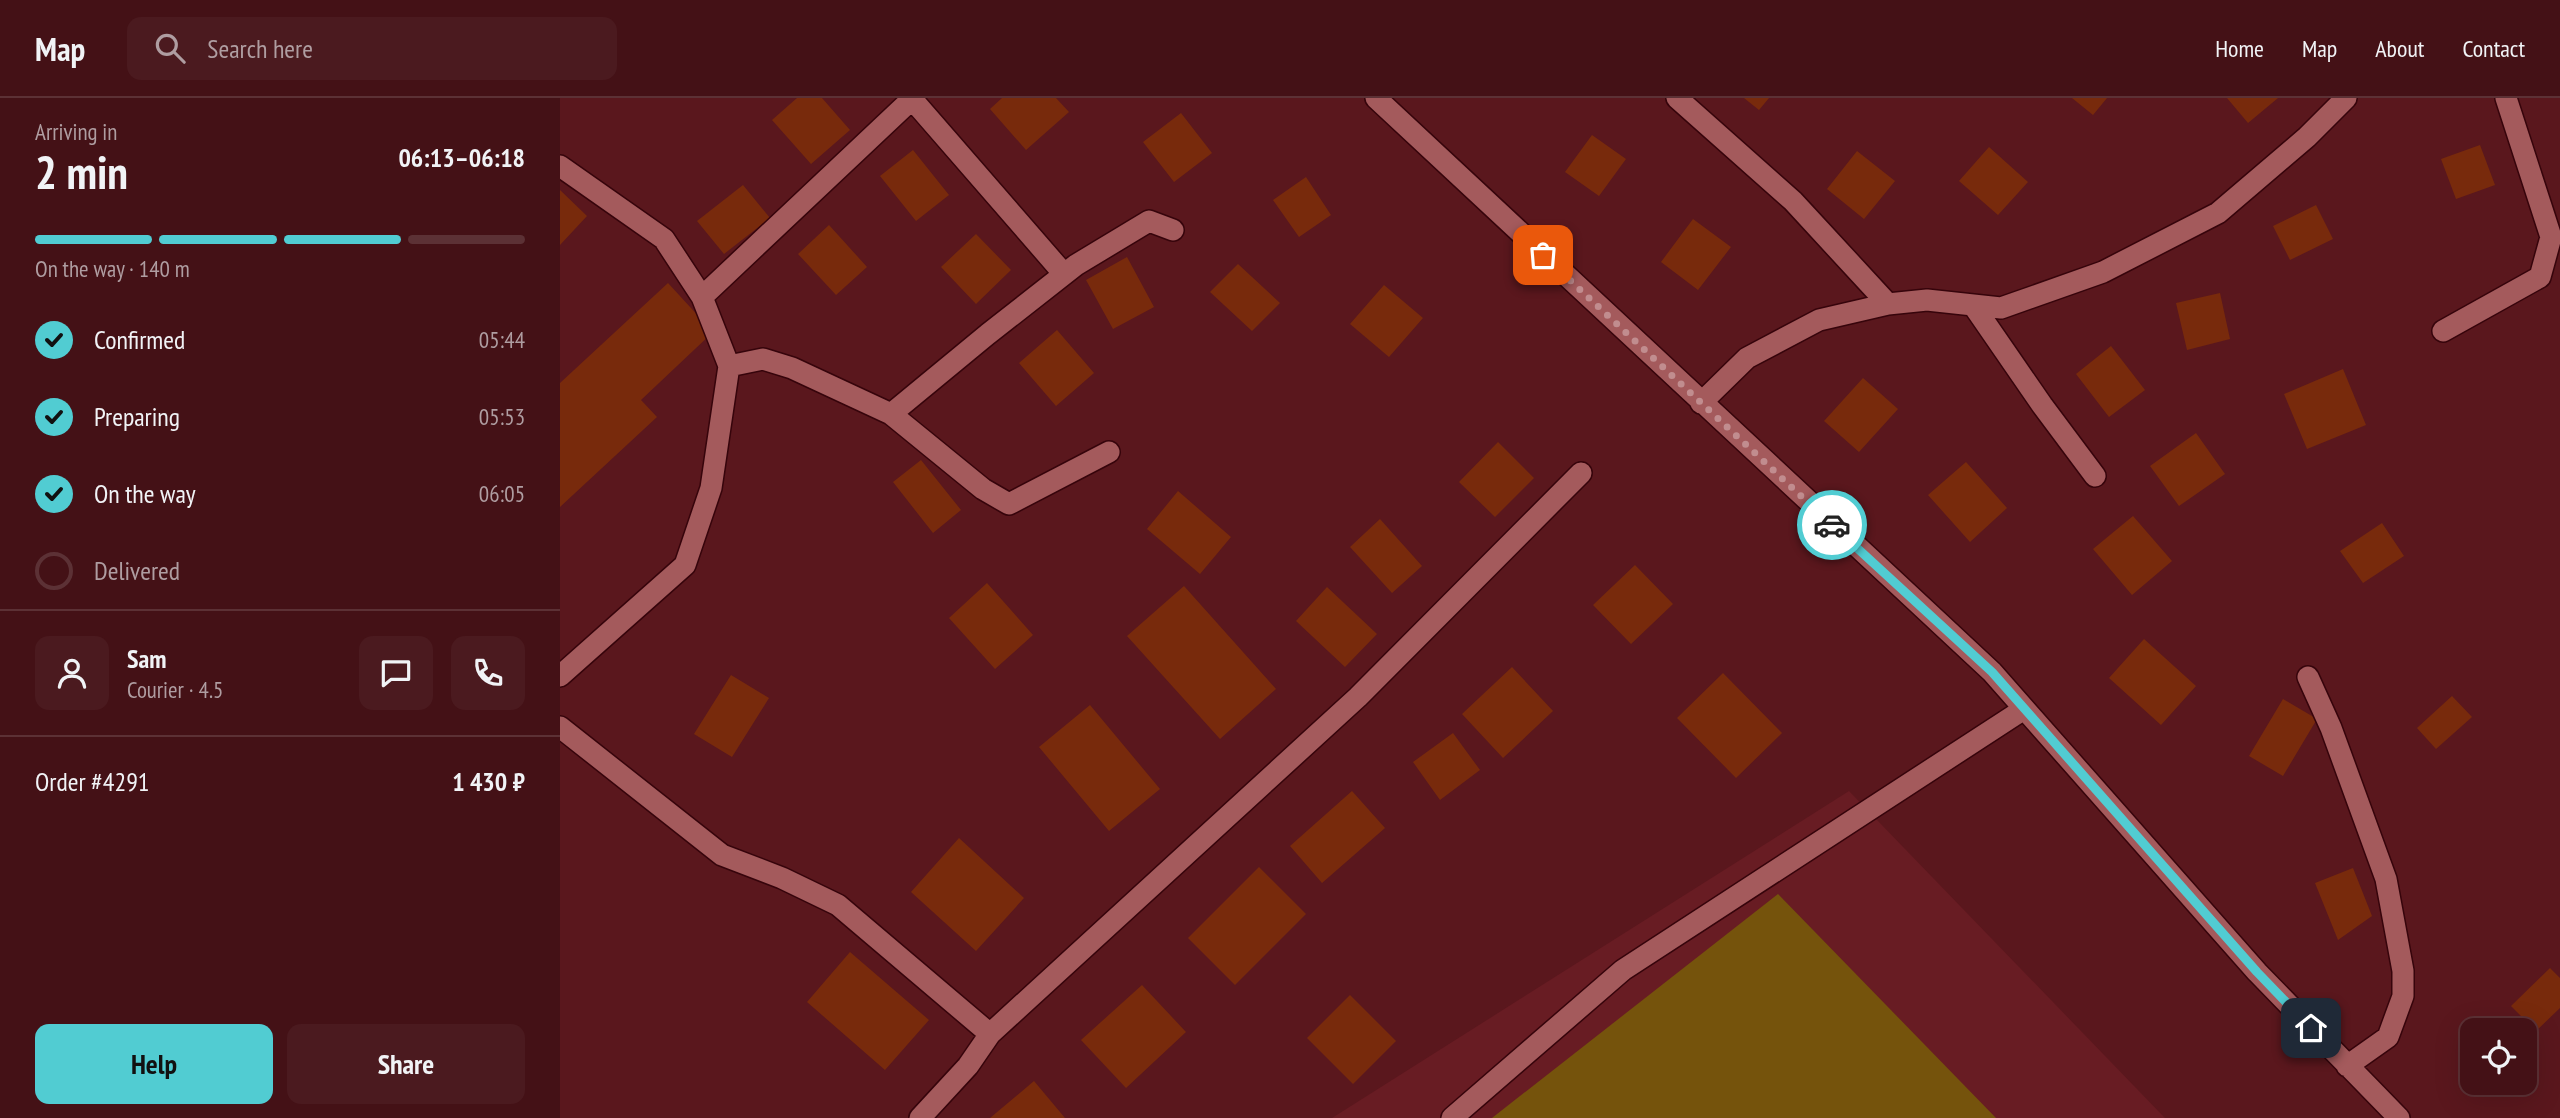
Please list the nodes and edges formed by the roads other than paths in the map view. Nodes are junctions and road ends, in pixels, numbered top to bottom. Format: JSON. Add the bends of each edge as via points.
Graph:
{"nodes":[{"id":1,"x":913,"y":98,"type":"edge"},
{"id":2,"x":1376,"y":98,"type":"edge"},
{"id":3,"x":1677,"y":98,"type":"edge"},
{"id":4,"x":2346,"y":98,"type":"edge"},
{"id":5,"x":2506,"y":98,"type":"edge"},
{"id":6,"x":560,"y":166,"type":"edge"},
{"id":7,"x":1173,"y":230,"type":"dead end"},
{"id":8,"x":1064,"y":274,"type":"junction"},
{"id":9,"x":702,"y":297,"type":"junction"},
{"id":10,"x":1888,"y":304,"type":"junction"},
{"id":11,"x":1973,"y":306,"type":"junction"},
{"id":12,"x":2443,"y":331,"type":"dead end"},
{"id":13,"x":729,"y":366,"type":"junction"},
{"id":14,"x":1701,"y":403,"type":"junction"},
{"id":15,"x":891,"y":414,"type":"junction"},
{"id":16,"x":1109,"y":452,"type":"dead end"},
{"id":17,"x":1581,"y":473,"type":"dead end"},
{"id":18,"x":2095,"y":476,"type":"dead end"},
{"id":19,"x":560,"y":676,"type":"edge"},
{"id":20,"x":2308,"y":677,"type":"dead end"},
{"id":21,"x":2024,"y":709,"type":"junction"},
{"id":22,"x":560,"y":727,"type":"edge"},
{"id":23,"x":990,"y":1034,"type":"junction"},
{"id":24,"x":2347,"y":1066,"type":"junction"},
{"id":25,"x":920,"y":1118,"type":"edge"},
{"id":26,"x":1452,"y":1118,"type":"edge"},
{"id":27,"x":2399,"y":1118,"type":"edge"}],
"edges":[{"from":1,"to":8,"type":"street"},
{"from":1,"to":9,"type":"street"},
{"from":2,"to":14,"type":"street"},
{"from":3,"to":10,"type":"street","via":[[1793,201]]},
{"from":4,"to":11,"type":"street","via":[[2218,213],[2103,272],[2001,308]]},
{"from":5,"to":12,"type":"street","via":[[2551,237],[2540,277]]},
{"from":6,"to":9,"type":"street","via":[[664,239]]},
{"from":7,"to":8,"type":"street","via":[[1149,221]]},
{"from":8,"to":15,"type":"street"},
{"from":9,"to":13,"type":"street"},
{"from":10,"to":11,"type":"street","via":[[1927,300]]},
{"from":10,"to":14,"type":"street","via":[[1819,320],[1747,358]]},
{"from":11,"to":18,"type":"street"},
{"from":13,"to":15,"type":"street","via":[[763,359]]},
{"from":13,"to":19,"type":"street","via":[[710,488],[685,565]]},
{"from":14,"to":21,"type":"street","via":[[1992,672]]},
{"from":15,"to":16,"type":"street","via":[[982,489],[1009,504]]},
{"from":17,"to":23,"type":"street","via":[[1358,697]]},
{"from":20,"to":24,"type":"street","via":[[2386,879],[2403,971],[2403,996],[2388,1037]]},
{"from":21,"to":24,"type":"street","via":[[2257,972]]},
{"from":21,"to":26,"type":"street","via":[[1623,970]]},
{"from":22,"to":23,"type":"street","via":[[722,855],[782,877],[838,905]]},
{"from":23,"to":25,"type":"street","via":[[968,1066]]},
{"from":24,"to":27,"type":"street"}]}
